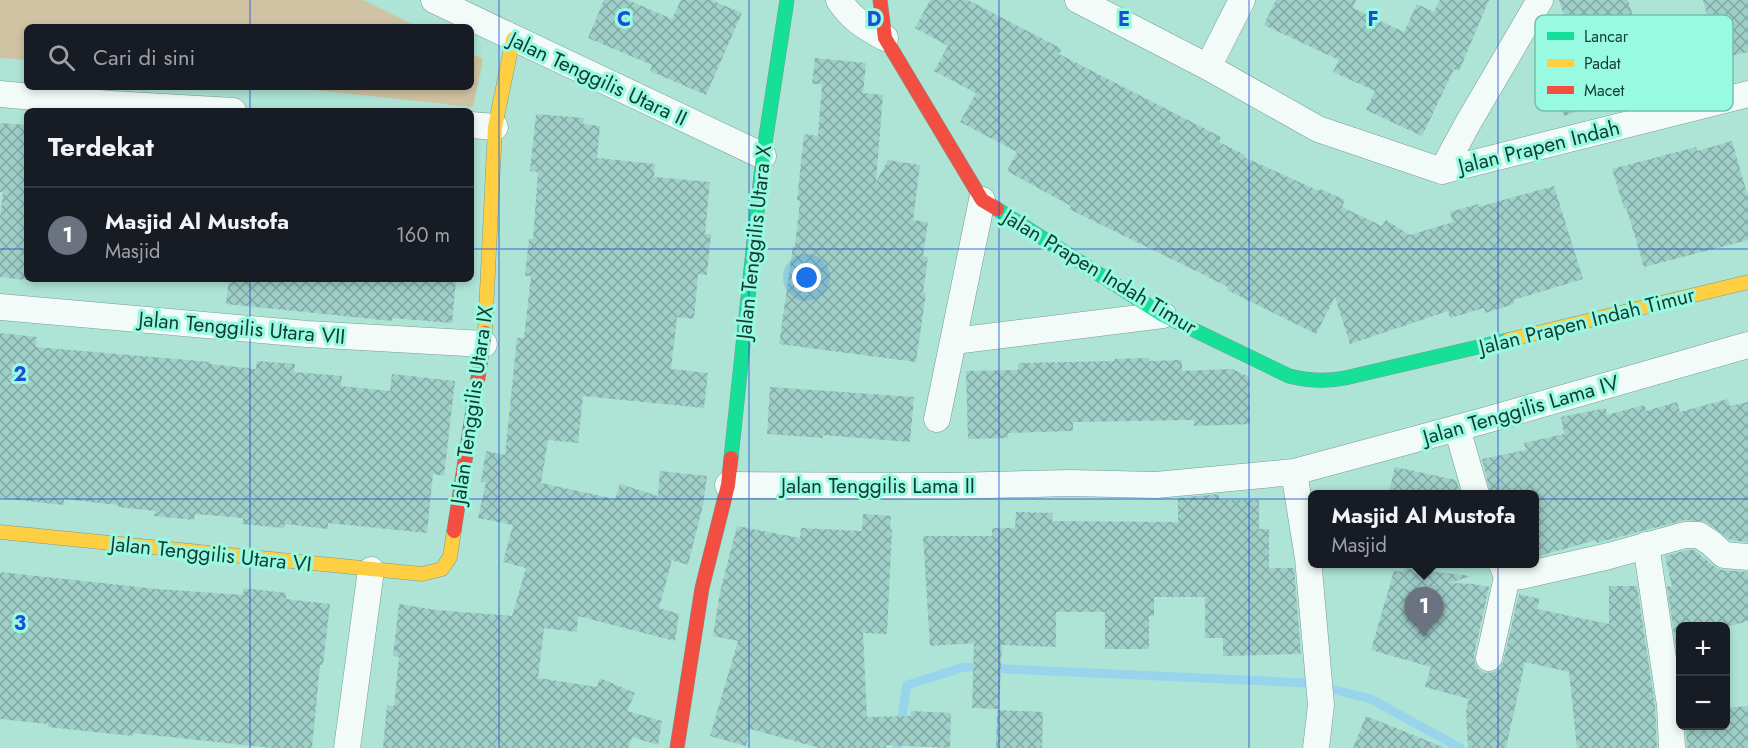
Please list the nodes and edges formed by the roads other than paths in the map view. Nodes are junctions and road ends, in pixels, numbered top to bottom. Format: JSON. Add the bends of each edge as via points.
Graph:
{"nodes":[{"id":1,"x":434,"y":0,"type":"edge"},
{"id":2,"x":787,"y":0,"type":"edge"},
{"id":3,"x":839,"y":0,"type":"edge"},
{"id":4,"x":880,"y":0,"type":"edge"},
{"id":5,"x":1078,"y":0,"type":"edge"},
{"id":6,"x":1242,"y":0,"type":"edge"},
{"id":7,"x":1540,"y":0,"type":"edge"},
{"id":8,"x":885,"y":38,"type":"junction"},
{"id":9,"x":513,"y":39,"type":"junction"},
{"id":10,"x":1208,"y":66,"type":"junction"},
{"id":11,"x":0,"y":94,"type":"edge"},
{"id":12,"x":1748,"y":94,"type":"edge"},
{"id":13,"x":1733,"y":98,"type":"edge"},
{"id":14,"x":181,"y":108,"type":"edge"},
{"id":15,"x":1680,"y":111,"type":"edge"},
{"id":16,"x":483,"y":126,"type":"edge"},
{"id":17,"x":763,"y":156,"type":"junction"},
{"id":18,"x":1442,"y":171,"type":"junction"},
{"id":19,"x":982,"y":200,"type":"junction"},
{"id":20,"x":1748,"y":282,"type":"edge"},
{"id":21,"x":0,"y":307,"type":"edge"},
{"id":22,"x":1163,"y":315,"type":"junction"},
{"id":23,"x":954,"y":341,"type":"junction"},
{"id":24,"x":484,"y":344,"type":"junction"},
{"id":25,"x":1748,"y":345,"type":"edge"},
{"id":26,"x":937,"y":419,"type":"dead end"},
{"id":27,"x":1457,"y":428,"type":"junction"},
{"id":28,"x":1294,"y":472,"type":"junction"},
{"id":29,"x":728,"y":485,"type":"junction"},
{"id":30,"x":1475,"y":490,"type":"edge"},
{"id":31,"x":0,"y":532,"type":"edge"},
{"id":32,"x":1646,"y":545,"type":"junction"},
{"id":33,"x":1748,"y":557,"type":"edge"},
{"id":34,"x":1308,"y":558,"type":"edge"},
{"id":35,"x":1309,"y":568,"type":"edge"},
{"id":36,"x":371,"y":570,"type":"junction"},
{"id":37,"x":1504,"y":570,"type":"edge"},
{"id":38,"x":422,"y":574,"type":"joint"},
{"id":39,"x":1489,"y":658,"type":"dead end"},
{"id":40,"x":347,"y":748,"type":"edge"},
{"id":41,"x":677,"y":748,"type":"edge"},
{"id":42,"x":1316,"y":748,"type":"edge"},
{"id":43,"x":1672,"y":748,"type":"edge"}],
"edges":[{"from":1,"to":9,"type":"street","name":"Jalan Tenggilis Utara II"},
{"from":2,"to":17,"type":"street","name":"Jalan Tenggilis Utara X"},
{"from":3,"to":8,"type":"street","name":"Jalan Prapen Indah Timur","via":[[854,20]]},
{"from":4,"to":8,"type":"street","name":"Jalan Prapen Indah Timur"},
{"from":5,"to":10,"type":"street","name":"Jalan Prapen Indah"},
{"from":6,"to":10,"type":"street"},
{"from":7,"to":18,"type":"street"},
{"from":8,"to":19,"type":"street","name":"Jalan Prapen Indah Timur"},
{"from":9,"to":16,"type":"street","name":"Jalan Tenggilis Utara IX"},
{"from":9,"to":17,"type":"street","name":"Jalan Tenggilis Utara II"},
{"from":10,"to":18,"type":"street","name":"Jalan Prapen Indah","via":[[1318,129]]},
{"from":11,"to":14,"type":"street"},
{"from":12,"to":13,"type":"street","name":"Jalan Prapen Indah"},
{"from":15,"to":18,"type":"street","name":"Jalan Prapen Indah"},
{"from":16,"to":24,"type":"street","name":"Jalan Tenggilis Utara IX"},
{"from":17,"to":29,"type":"street","name":"Jalan Tenggilis Utara X"},
{"from":19,"to":22,"type":"street","name":"Jalan Prapen Indah Timur"},
{"from":19,"to":23,"type":"street"},
{"from":20,"to":22,"type":"street","name":"Jalan Prapen Indah Timur","via":[[1322,382],[1289,376]]},
{"from":21,"to":24,"type":"street","name":"Jalan Tenggilis Utara VII","via":[[307,334]]},
{"from":22,"to":23,"type":"street"},
{"from":23,"to":26,"type":"street"},
{"from":24,"to":38,"type":"street","name":"Jalan Tenggilis Utara IX","via":[[450,557],[442,569]]},
{"from":25,"to":27,"type":"street","name":"Jalan Tenggilis Lama IV"},
{"from":27,"to":28,"type":"street","name":"Jalan Tenggilis Lama IV"},
{"from":27,"to":30,"type":"street"},
{"from":28,"to":29,"type":"street","name":"Jalan Tenggilis Lama II","via":[[1156,485]]},
{"from":28,"to":34,"type":"street"},
{"from":29,"to":41,"type":"street","via":[[702,588]]},
{"from":31,"to":36,"type":"street","name":"Jalan Tenggilis Utara VI"},
{"from":32,"to":33,"type":"street","via":[[1699,535],[1724,555]]},
{"from":32,"to":37,"type":"street","via":[[1521,576]]},
{"from":32,"to":43,"type":"street","via":[[1670,705]]},
{"from":35,"to":42,"type":"street","via":[[1321,705]]},
{"from":36,"to":38,"type":"street","name":"Jalan Tenggilis Utara VI"},
{"from":36,"to":40,"type":"street"},
{"from":37,"to":39,"type":"street"}]}
